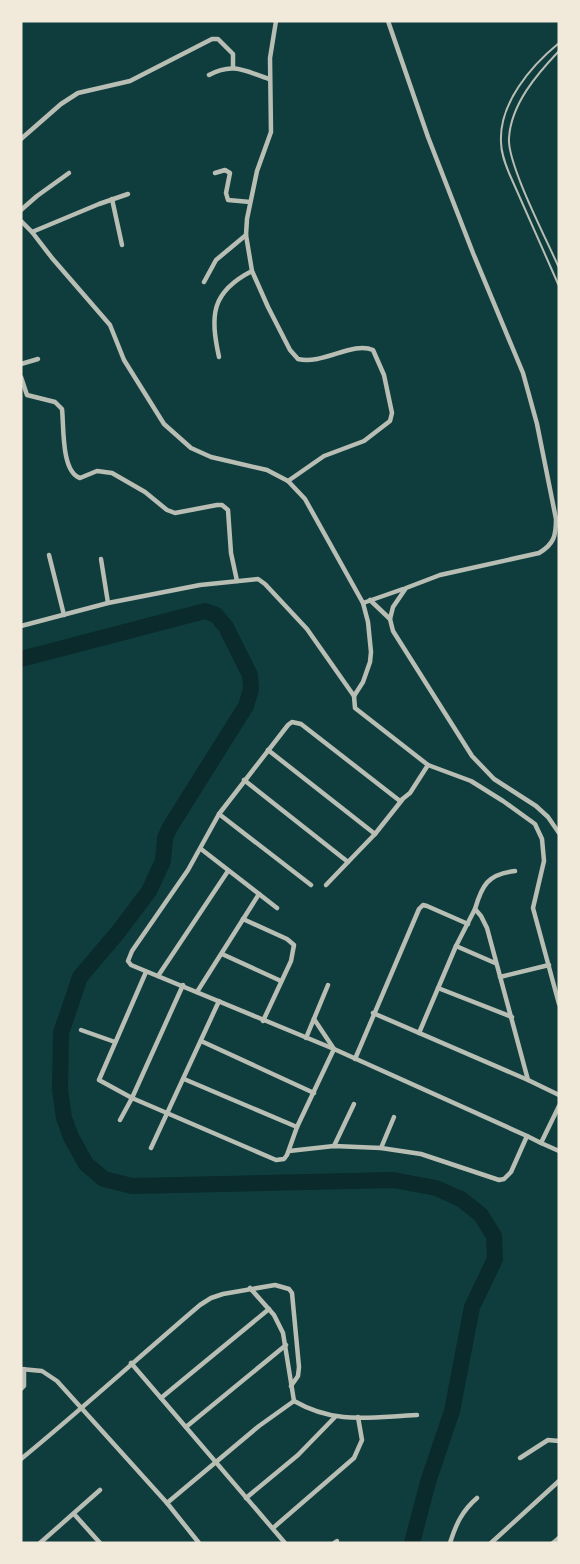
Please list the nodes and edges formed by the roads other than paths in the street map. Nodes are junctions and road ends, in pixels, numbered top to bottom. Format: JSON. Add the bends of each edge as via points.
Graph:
{"nodes":[{"id":1,"x":276,"y":21,"type":"edge"},
{"id":2,"x":388,"y":21,"type":"edge"},
{"id":3,"x":559,"y":43,"type":"edge"},
{"id":4,"x":559,"y":51,"type":"edge"},
{"id":5,"x":233,"y":67,"type":"junction"},
{"id":6,"x":209,"y":75,"type":"dead end"},
{"id":7,"x":269,"y":79,"type":"junction"},
{"id":8,"x":21,"y":139,"type":"edge"},
{"id":9,"x":69,"y":173,"type":"dead end"},
{"id":10,"x":215,"y":173,"type":"dead end"},
{"id":11,"x":128,"y":194,"type":"dead end"},
{"id":12,"x":112,"y":199,"type":"junction"},
{"id":13,"x":250,"y":202,"type":"junction"},
{"id":14,"x":21,"y":210,"type":"edge"},
{"id":15,"x":21,"y":221,"type":"edge"},
{"id":16,"x":32,"y":232,"type":"junction"},
{"id":17,"x":246,"y":235,"type":"junction"},
{"id":18,"x":122,"y":245,"type":"dead end"},
{"id":19,"x":559,"y":268,"type":"edge"},
{"id":20,"x":252,"y":271,"type":"junction"},
{"id":21,"x":204,"y":282,"type":"dead end"},
{"id":22,"x":559,"y":286,"type":"edge"},
{"id":23,"x":219,"y":357,"type":"dead end"},
{"id":24,"x":38,"y":359,"type":"dead end"},
{"id":25,"x":21,"y":364,"type":"edge"},
{"id":26,"x":21,"y":376,"type":"edge"},
{"id":27,"x":288,"y":482,"type":"junction"},
{"id":28,"x":49,"y":555,"type":"dead end"},
{"id":29,"x":101,"y":559,"type":"dead end"},
{"id":30,"x":237,"y":581,"type":"junction"},
{"id":31,"x":406,"y":588,"type":"junction"},
{"id":32,"x":370,"y":600,"type":"junction"},
{"id":33,"x":108,"y":603,"type":"junction"},
{"id":34,"x":363,"y":603,"type":"junction"},
{"id":35,"x":64,"y":615,"type":"junction"},
{"id":36,"x":390,"y":619,"type":"junction"},
{"id":37,"x":21,"y":626,"type":"edge"},
{"id":38,"x":354,"y":696,"type":"junction"},
{"id":39,"x":268,"y":750,"type":"junction"},
{"id":40,"x":428,"y":765,"type":"junction"},
{"id":41,"x":244,"y":780,"type":"junction"},
{"id":42,"x":402,"y":801,"type":"junction"},
{"id":43,"x":219,"y":814,"type":"junction"},
{"id":44,"x":559,"y":832,"type":"edge"},
{"id":45,"x":375,"y":834,"type":"junction"},
{"id":46,"x":201,"y":849,"type":"junction"},
{"id":47,"x":348,"y":862,"type":"junction"},
{"id":48,"x":228,"y":871,"type":"junction"},
{"id":49,"x":515,"y":871,"type":"dead end"},
{"id":50,"x":311,"y":885,"type":"dead end"},
{"id":51,"x":326,"y":885,"type":"dead end"},
{"id":52,"x":259,"y":894,"type":"junction"},
{"id":53,"x":277,"y":908,"type":"dead end"},
{"id":54,"x":475,"y":909,"type":"junction"},
{"id":55,"x":243,"y":919,"type":"junction"},
{"id":56,"x":468,"y":924,"type":"junction"},
{"id":57,"x":456,"y":946,"type":"junction"},
{"id":58,"x":222,"y":954,"type":"junction"},
{"id":59,"x":495,"y":963,"type":"junction"},
{"id":60,"x":549,"y":964,"type":"junction"},
{"id":61,"x":146,"y":972,"type":"junction"},
{"id":62,"x":158,"y":976,"type":"junction"},
{"id":63,"x":500,"y":977,"type":"junction"},
{"id":64,"x":281,"y":981,"type":"junction"},
{"id":65,"x":183,"y":985,"type":"junction"},
{"id":66,"x":328,"y":985,"type":"dead end"},
{"id":67,"x":438,"y":988,"type":"junction"},
{"id":68,"x":197,"y":992,"type":"junction"},
{"id":69,"x":219,"y":1001,"type":"junction"},
{"id":70,"x":559,"y":1004,"type":"edge"},
{"id":71,"x":374,"y":1013,"type":"junction"},
{"id":72,"x":512,"y":1017,"type":"junction"},
{"id":73,"x":314,"y":1019,"type":"junction"},
{"id":74,"x":263,"y":1021,"type":"junction"},
{"id":75,"x":81,"y":1030,"type":"dead end"},
{"id":76,"x":419,"y":1033,"type":"junction"},
{"id":77,"x":306,"y":1038,"type":"junction"},
{"id":78,"x":201,"y":1041,"type":"junction"},
{"id":79,"x":115,"y":1042,"type":"junction"},
{"id":80,"x":334,"y":1049,"type":"junction"},
{"id":81,"x":355,"y":1059,"type":"junction"},
{"id":82,"x":184,"y":1079,"type":"junction"},
{"id":83,"x":528,"y":1080,"type":"junction"},
{"id":84,"x":314,"y":1092,"type":"junction"},
{"id":85,"x":559,"y":1095,"type":"edge"},
{"id":86,"x":132,"y":1098,"type":"junction"},
{"id":87,"x":354,"y":1104,"type":"dead end"},
{"id":88,"x":559,"y":1106,"type":"edge"},
{"id":89,"x":168,"y":1113,"type":"junction"},
{"id":90,"x":394,"y":1117,"type":"dead end"},
{"id":91,"x":120,"y":1120,"type":"dead end"},
{"id":92,"x":297,"y":1127,"type":"junction"},
{"id":93,"x":527,"y":1136,"type":"junction"},
{"id":94,"x":542,"y":1143,"type":"junction"},
{"id":95,"x":334,"y":1146,"type":"junction"},
{"id":96,"x":151,"y":1148,"type":"dead end"},
{"id":97,"x":381,"y":1148,"type":"junction"},
{"id":98,"x":289,"y":1151,"type":"junction"},
{"id":99,"x":559,"y":1151,"type":"edge"},
{"id":100,"x":250,"y":1288,"type":"junction"},
{"id":101,"x":269,"y":1310,"type":"junction"},
{"id":102,"x":286,"y":1345,"type":"junction"},
{"id":103,"x":131,"y":1363,"type":"junction"},
{"id":104,"x":23,"y":1369,"type":"edge"},
{"id":105,"x":291,"y":1386,"type":"junction"},
{"id":106,"x":21,"y":1389,"type":"edge"},
{"id":107,"x":161,"y":1398,"type":"junction"},
{"id":108,"x":294,"y":1401,"type":"junction"},
{"id":109,"x":81,"y":1409,"type":"junction"},
{"id":110,"x":417,"y":1415,"type":"dead end"},
{"id":111,"x":358,"y":1417,"type":"junction"},
{"id":112,"x":335,"y":1418,"type":"junction"},
{"id":113,"x":186,"y":1427,"type":"junction"},
{"id":114,"x":559,"y":1441,"type":"edge"},
{"id":115,"x":520,"y":1458,"type":"dead end"},
{"id":116,"x":21,"y":1459,"type":"edge"},
{"id":117,"x":218,"y":1463,"type":"junction"},
{"id":118,"x":559,"y":1481,"type":"edge"},
{"id":119,"x":100,"y":1490,"type":"dead end"},
{"id":120,"x":246,"y":1498,"type":"junction"},
{"id":121,"x":477,"y":1498,"type":"dead end"},
{"id":122,"x":166,"y":1503,"type":"junction"},
{"id":123,"x":74,"y":1514,"type":"junction"},
{"id":124,"x":273,"y":1528,"type":"junction"},
{"id":125,"x":559,"y":1538,"type":"edge"},
{"id":126,"x":40,"y":1543,"type":"edge"},
{"id":127,"x":100,"y":1543,"type":"edge"},
{"id":128,"x":199,"y":1543,"type":"edge"},
{"id":129,"x":285,"y":1543,"type":"edge"},
{"id":130,"x":450,"y":1543,"type":"edge"},
{"id":131,"x":491,"y":1543,"type":"edge"},
{"id":132,"x":553,"y":1543,"type":"edge"}],
"edges":[{"from":1,"to":7,"type":"street"},
{"from":2,"to":31,"type":"street","via":[[432,148],[523,373],[556,519],[552,543],[539,553],[440,575]]},
{"from":3,"to":22,"type":"lane","via":[[516,91],[503,122],[501,139],[508,173]]},
{"from":4,"to":19,"type":"lane","via":[[530,85],[516,110],[508,141],[512,160]]},
{"from":5,"to":6,"type":"street"},
{"from":5,"to":7,"type":"street"},
{"from":5,"to":8,"type":"street","via":[[232,52],[218,39],[212,39],[130,81],[78,93]]},
{"from":7,"to":13,"type":"street","via":[[271,132]]},
{"from":9,"to":14,"type":"street"},
{"from":10,"to":13,"type":"street","via":[[230,173],[228,200]]},
{"from":11,"to":12,"type":"street"},
{"from":12,"to":16,"type":"street"},
{"from":12,"to":18,"type":"street"},
{"from":13,"to":17,"type":"street"},
{"from":15,"to":16,"type":"street"},
{"from":16,"to":27,"type":"street","via":[[110,325],[124,360],[172,432],[201,453],[267,470]]},
{"from":17,"to":20,"type":"street"},
{"from":17,"to":21,"type":"street","via":[[216,260]]},
{"from":20,"to":23,"type":"street","via":[[228,286],[219,298],[214,324]]},
{"from":20,"to":27,"type":"street","via":[[272,316],[298,359],[314,361],[353,349],[373,350],[384,375],[392,413],[390,421],[364,441],[324,456]]},
{"from":24,"to":25,"type":"street"},
{"from":26,"to":30,"type":"street","via":[[27,394],[55,402],[62,409],[67,465],[73,476],[80,478],[97,471],[112,473],[175,513],[222,505],[228,510]]},
{"from":27,"to":34,"type":"street","via":[[305,499]]},
{"from":28,"to":35,"type":"street"},
{"from":29,"to":33,"type":"street"},
{"from":30,"to":33,"type":"street"},
{"from":30,"to":38,"type":"street","via":[[258,579],[265,584],[307,629]]},
{"from":31,"to":32,"type":"street"},
{"from":31,"to":36,"type":"street"},
{"from":32,"to":34,"type":"street"},
{"from":32,"to":36,"type":"street"},
{"from":33,"to":35,"type":"street"},
{"from":34,"to":38,"type":"street","via":[[371,652],[368,670]]},
{"from":35,"to":37,"type":"street"},
{"from":36,"to":44,"type":"street","via":[[393,631],[472,756],[494,779],[536,806]]},
{"from":38,"to":40,"type":"street","via":[[353,704],[359,712]]},
{"from":39,"to":41,"type":"street"},
{"from":39,"to":42,"type":"street","via":[[296,721]]},
{"from":39,"to":45,"type":"street"},
{"from":40,"to":42,"type":"street"},
{"from":40,"to":60,"type":"street","via":[[471,781],[535,824],[542,839],[544,861],[533,908]]},
{"from":41,"to":43,"type":"street"},
{"from":41,"to":47,"type":"street"},
{"from":42,"to":45,"type":"street"},
{"from":43,"to":46,"type":"street"},
{"from":43,"to":50,"type":"street"},
{"from":45,"to":47,"type":"street"},
{"from":46,"to":48,"type":"street"},
{"from":46,"to":61,"type":"street","via":[[129,956],[132,965]]},
{"from":47,"to":51,"type":"street"},
{"from":48,"to":52,"type":"street"},
{"from":48,"to":62,"type":"street"},
{"from":49,"to":54,"type":"street","via":[[499,873],[488,881]]},
{"from":52,"to":53,"type":"street"},
{"from":52,"to":55,"type":"street"},
{"from":54,"to":56,"type":"street"},
{"from":54,"to":59,"type":"street","via":[[485,923]]},
{"from":55,"to":58,"type":"street"},
{"from":55,"to":64,"type":"street","via":[[294,945]]},
{"from":56,"to":57,"type":"street"},
{"from":56,"to":71,"type":"street","via":[[421,906]]},
{"from":57,"to":59,"type":"street"},
{"from":57,"to":67,"type":"street"},
{"from":58,"to":64,"type":"street"},
{"from":58,"to":68,"type":"street"},
{"from":59,"to":63,"type":"street"},
{"from":60,"to":63,"type":"street"},
{"from":60,"to":70,"type":"street"},
{"from":61,"to":62,"type":"street"},
{"from":61,"to":79,"type":"street"},
{"from":62,"to":65,"type":"street"},
{"from":63,"to":72,"type":"street"},
{"from":64,"to":74,"type":"street"},
{"from":65,"to":68,"type":"street"},
{"from":65,"to":86,"type":"street"},
{"from":66,"to":73,"type":"street"},
{"from":67,"to":72,"type":"street"},
{"from":67,"to":76,"type":"street"},
{"from":68,"to":69,"type":"street"},
{"from":69,"to":74,"type":"street"},
{"from":69,"to":78,"type":"street"},
{"from":71,"to":76,"type":"street"},
{"from":71,"to":81,"type":"street"},
{"from":72,"to":83,"type":"street"},
{"from":73,"to":77,"type":"street"},
{"from":73,"to":80,"type":"street"},
{"from":74,"to":77,"type":"street"},
{"from":75,"to":79,"type":"street"},
{"from":76,"to":83,"type":"street"},
{"from":77,"to":80,"type":"street"},
{"from":78,"to":82,"type":"street"},
{"from":78,"to":84,"type":"street"},
{"from":79,"to":86,"type":"street","via":[[99,1080]]},
{"from":80,"to":81,"type":"street"},
{"from":80,"to":84,"type":"street"},
{"from":81,"to":93,"type":"street"},
{"from":82,"to":89,"type":"street"},
{"from":82,"to":92,"type":"street"},
{"from":83,"to":85,"type":"street"},
{"from":84,"to":92,"type":"street"},
{"from":86,"to":89,"type":"street"},
{"from":86,"to":91,"type":"street"},
{"from":87,"to":95,"type":"street"},
{"from":88,"to":94,"type":"street"},
{"from":89,"to":96,"type":"street"},
{"from":89,"to":98,"type":"street","via":[[276,1160],[284,1159]]},
{"from":90,"to":97,"type":"street"},
{"from":92,"to":98,"type":"street"},
{"from":93,"to":94,"type":"street"},
{"from":93,"to":97,"type":"street","via":[[510,1172],[499,1180],[422,1154]]},
{"from":94,"to":99,"type":"street"},
{"from":95,"to":97,"type":"street"},
{"from":95,"to":98,"type":"street"},
{"from":100,"to":101,"type":"street"},
{"from":100,"to":103,"type":"street","via":[[211,1298]]},
{"from":100,"to":105,"type":"street","via":[[283,1286],[292,1293],[300,1367]]},
{"from":101,"to":102,"type":"street","via":[[279,1323]]},
{"from":101,"to":107,"type":"street"},
{"from":102,"to":105,"type":"street"},
{"from":102,"to":113,"type":"street"},
{"from":103,"to":107,"type":"street"},
{"from":103,"to":109,"type":"street"},
{"from":104,"to":106,"type":"street"},
{"from":104,"to":109,"type":"street","via":[[50,1375]]},
{"from":105,"to":108,"type":"street"},
{"from":107,"to":113,"type":"street"},
{"from":108,"to":112,"type":"street"},
{"from":108,"to":117,"type":"street"},
{"from":109,"to":116,"type":"street"},
{"from":109,"to":122,"type":"street"},
{"from":110,"to":111,"type":"street"},
{"from":111,"to":112,"type":"street"},
{"from":111,"to":124,"type":"street","via":[[362,1440],[354,1458]]},
{"from":112,"to":120,"type":"street"},
{"from":113,"to":117,"type":"street"},
{"from":114,"to":115,"type":"street","via":[[548,1440]]},
{"from":117,"to":120,"type":"street"},
{"from":117,"to":122,"type":"street"},
{"from":118,"to":131,"type":"street"},
{"from":119,"to":123,"type":"street"},
{"from":120,"to":124,"type":"street"},
{"from":121,"to":130,"type":"street","via":[[463,1511]]},
{"from":122,"to":128,"type":"street"},
{"from":123,"to":126,"type":"street"},
{"from":123,"to":127,"type":"street"},
{"from":124,"to":129,"type":"street"},
{"from":125,"to":132,"type":"street"}]}
